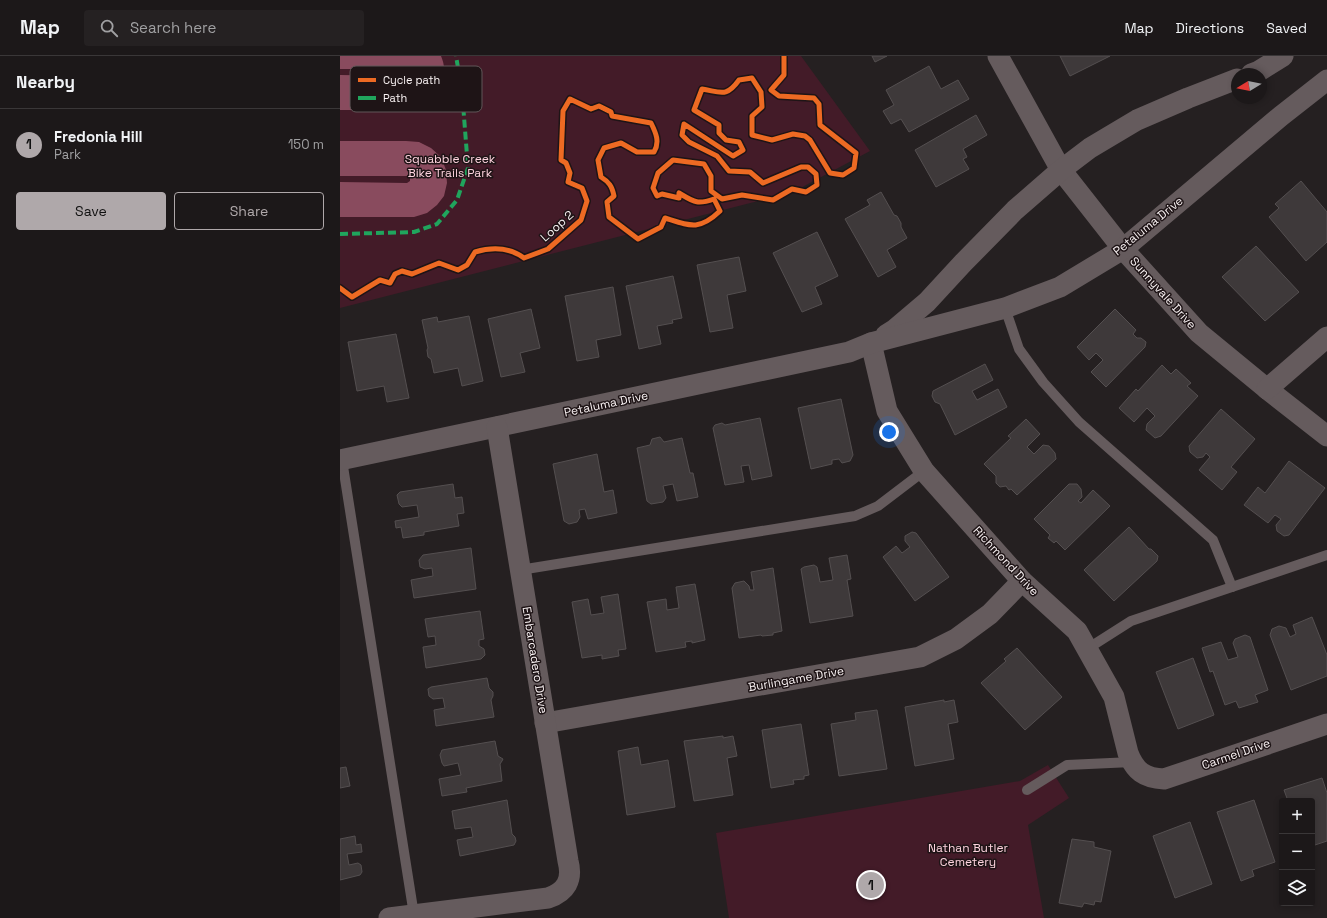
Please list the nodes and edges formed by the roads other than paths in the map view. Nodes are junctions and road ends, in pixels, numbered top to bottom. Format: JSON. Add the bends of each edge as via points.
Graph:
{"nodes":[{"id":1,"x":998,"y":56,"type":"edge"},
{"id":2,"x":1283,"y":56,"type":"edge"},
{"id":3,"x":1264,"y":68,"type":"edge"},
{"id":4,"x":1327,"y":80,"type":"edge"},
{"id":5,"x":1231,"y":81,"type":"edge"},
{"id":6,"x":1061,"y":170,"type":"junction"},
{"id":7,"x":1123,"y":249,"type":"junction"},
{"id":8,"x":1005,"y":308,"type":"junction"},
{"id":9,"x":1327,"y":337,"type":"edge"},
{"id":10,"x":871,"y":343,"type":"junction"},
{"id":11,"x":1267,"y":389,"type":"junction"},
{"id":12,"x":497,"y":427,"type":"junction"},
{"id":13,"x":1327,"y":436,"type":"edge"},
{"id":14,"x":341,"y":460,"type":"edge"},
{"id":15,"x":924,"y":472,"type":"junction"},
{"id":16,"x":1327,"y":555,"type":"edge"},
{"id":17,"x":520,"y":570,"type":"junction"},
{"id":18,"x":1022,"y":581,"type":"junction"},
{"id":19,"x":1232,"y":587,"type":"junction"},
{"id":20,"x":1087,"y":649,"type":"junction"},
{"id":21,"x":545,"y":723,"type":"junction"},
{"id":22,"x":1327,"y":724,"type":"edge"},
{"id":23,"x":1138,"y":769,"type":"junction"},
{"id":24,"x":1027,"y":790,"type":"dead end"},
{"id":25,"x":414,"y":915,"type":"junction"},
{"id":26,"x":389,"y":918,"type":"edge"}],
"edges":[{"from":1,"to":6,"type":"street","name":"Sunnyvale Drive"},
{"from":2,"to":3,"type":"street"},
{"from":4,"to":7,"type":"street","name":"Petaluma Drive"},
{"from":5,"to":6,"type":"street","name":"Petaluma Drive","via":[[1137,120],[1090,148]]},
{"from":6,"to":7,"type":"street","name":"Sunnyvale Drive"},
{"from":6,"to":10,"type":"street","name":"Petaluma Drive","via":[[962,262],[927,302],[894,330]]},
{"from":7,"to":8,"type":"street","name":"Petaluma Drive","via":[[1060,287]]},
{"from":7,"to":11,"type":"street","name":"Sunnyvale Drive","via":[[1199,333]]},
{"from":8,"to":10,"type":"street","name":"Petaluma Drive"},
{"from":8,"to":19,"type":"lane","via":[[1019,349],[1043,382],[1079,422],[1213,540]]},
{"from":9,"to":11,"type":"street"},
{"from":10,"to":12,"type":"street","name":"Petaluma Drive","via":[[849,352]]},
{"from":10,"to":15,"type":"street","name":"Richmond Drive","via":[[888,411]]},
{"from":11,"to":13,"type":"street","name":"Sunnyvale Drive"},
{"from":12,"to":14,"type":"street","name":"Petaluma Drive"},
{"from":12,"to":17,"type":"street","name":"Embarcadero Drive"},
{"from":14,"to":25,"type":"lane"},
{"from":15,"to":17,"type":"lane","via":[[878,506],[855,516]]},
{"from":15,"to":18,"type":"street","name":"Richmond Drive"},
{"from":16,"to":19,"type":"lane"},
{"from":17,"to":21,"type":"street","name":"Embarcadero Drive"},
{"from":18,"to":20,"type":"street","name":"Richmond Drive","via":[[1077,631]]},
{"from":18,"to":21,"type":"street","name":"Burlingame Drive","via":[[990,614],[956,639],[920,657]]},
{"from":19,"to":20,"type":"lane","via":[[1132,621]]},
{"from":20,"to":23,"type":"street","name":"Richmond Drive","via":[[1114,696],[1128,753]]},
{"from":21,"to":25,"type":"street","name":"Embarcadero Drive","via":[[570,869],[567,884],[562,891],[548,898]]},
{"from":22,"to":23,"type":"street","name":"Carmel Drive","via":[[1164,779],[1154,778]]},
{"from":23,"to":24,"type":"lane","via":[[1067,765]]},
{"from":25,"to":26,"type":"street"}]}
